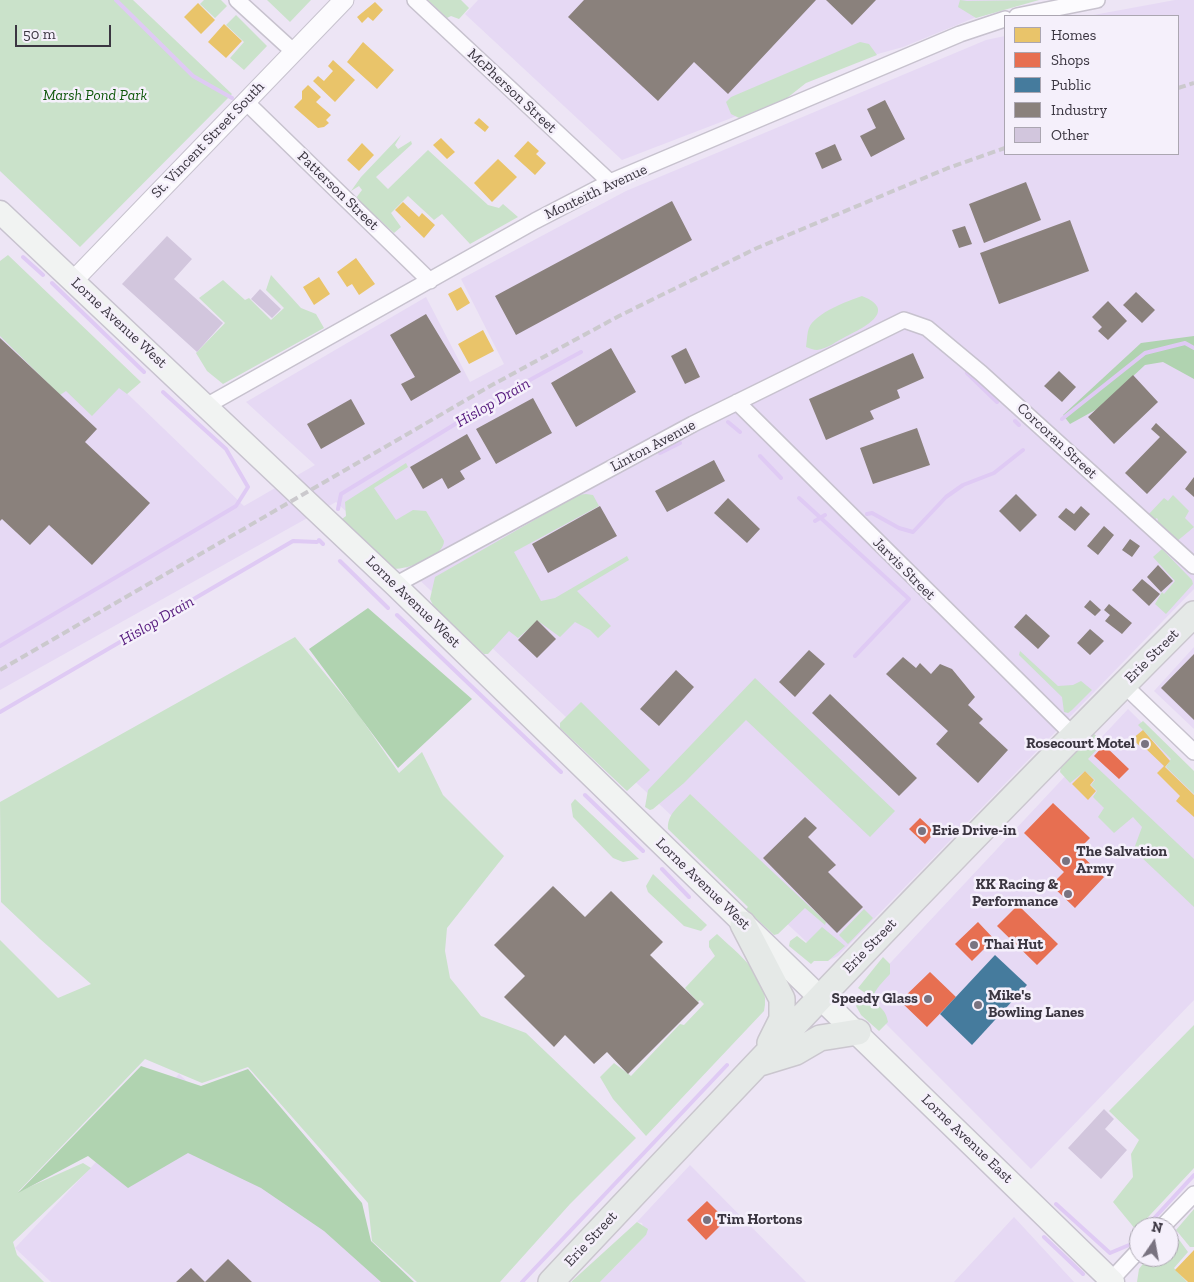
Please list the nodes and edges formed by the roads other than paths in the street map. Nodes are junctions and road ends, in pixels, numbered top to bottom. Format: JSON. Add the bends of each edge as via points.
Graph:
{"nodes":[{"id":1,"x":237,"y":0,"type":"edge"},
{"id":2,"x":344,"y":0,"type":"edge"},
{"id":3,"x":415,"y":0,"type":"edge"},
{"id":4,"x":1097,"y":0,"type":"edge"},
{"id":5,"x":1022,"y":15,"type":"edge"},
{"id":6,"x":1004,"y":19,"type":"edge"},
{"id":7,"x":294,"y":52,"type":"junction"},
{"id":8,"x":246,"y":102,"type":"junction"},
{"id":9,"x":610,"y":182,"type":"junction"},
{"id":10,"x":0,"y":212,"type":"edge"},
{"id":11,"x":73,"y":281,"type":"junction"},
{"id":12,"x":430,"y":281,"type":"junction"},
{"id":13,"x":915,"y":322,"type":"joint"},
{"id":14,"x":737,"y":402,"type":"junction"},
{"id":15,"x":206,"y":406,"type":"junction"},
{"id":16,"x":1194,"y":566,"type":"edge"},
{"id":17,"x":395,"y":585,"type":"junction"},
{"id":18,"x":1194,"y":614,"type":"edge"},
{"id":19,"x":1124,"y":685,"type":"junction"},
{"id":20,"x":1073,"y":735,"type":"junction"},
{"id":21,"x":1194,"y":752,"type":"edge"},
{"id":22,"x":743,"y":924,"type":"junction"},
{"id":23,"x":820,"y":997,"type":"junction"},
{"id":24,"x":858,"y":1032,"type":"junction"},
{"id":25,"x":760,"y":1063,"type":"junction"},
{"id":26,"x":1194,"y":1194,"type":"edge"},
{"id":27,"x":1172,"y":1217,"type":"edge"},
{"id":28,"x":1129,"y":1261,"type":"edge"},
{"id":29,"x":1112,"y":1281,"type":"edge"},
{"id":30,"x":551,"y":1282,"type":"edge"}],
"edges":[{"from":1,"to":7,"type":"street"},
{"from":2,"to":7,"type":"street","name":"St. Vincent Street South"},
{"from":3,"to":9,"type":"street","name":"McPherson Street"},
{"from":4,"to":5,"type":"street"},
{"from":6,"to":9,"type":"street","name":"Monteith Avenue","via":[[960,34]]},
{"from":7,"to":8,"type":"street","name":"St. Vincent Street South"},
{"from":8,"to":11,"type":"street","name":"St. Vincent Street South"},
{"from":8,"to":12,"type":"street","name":"Patterson Street"},
{"from":9,"to":12,"type":"street","name":"Monteith Avenue"},
{"from":10,"to":11,"type":"main road","name":"Lorne Avenue West"},
{"from":11,"to":15,"type":"main road","name":"Lorne Avenue West"},
{"from":12,"to":15,"type":"street","name":"Monteith Avenue"},
{"from":13,"to":14,"type":"street","name":"Linton Avenue","via":[[904,320]]},
{"from":13,"to":16,"type":"street","name":"Corcoran Street","via":[[928,328],[1006,394]]},
{"from":14,"to":17,"type":"street","name":"Linton Avenue"},
{"from":14,"to":20,"type":"street","name":"Jarvis Street"},
{"from":15,"to":17,"type":"main road","name":"Lorne Avenue West"},
{"from":17,"to":22,"type":"main road","name":"Lorne Avenue West"},
{"from":18,"to":19,"type":"main road","name":"Erie Street"},
{"from":19,"to":20,"type":"main road","name":"Erie Street"},
{"from":19,"to":21,"type":"street"},
{"from":20,"to":23,"type":"main road","name":"Erie Street"},
{"from":22,"to":23,"type":"main road","name":"Lorne Avenue West"},
{"from":22,"to":25,"type":"main road","via":[[782,999],[782,1019]]},
{"from":23,"to":24,"type":"main road","name":"Lorne Avenue East"},
{"from":23,"to":25,"type":"main road","name":"Erie Street"},
{"from":24,"to":25,"type":"main road","via":[[820,1038],[796,1052]]},
{"from":24,"to":29,"type":"main road","name":"Lorne Avenue East"},
{"from":25,"to":30,"type":"main road","name":"Erie Street"},
{"from":26,"to":27,"type":"street"},
{"from":28,"to":29,"type":"street"}]}
